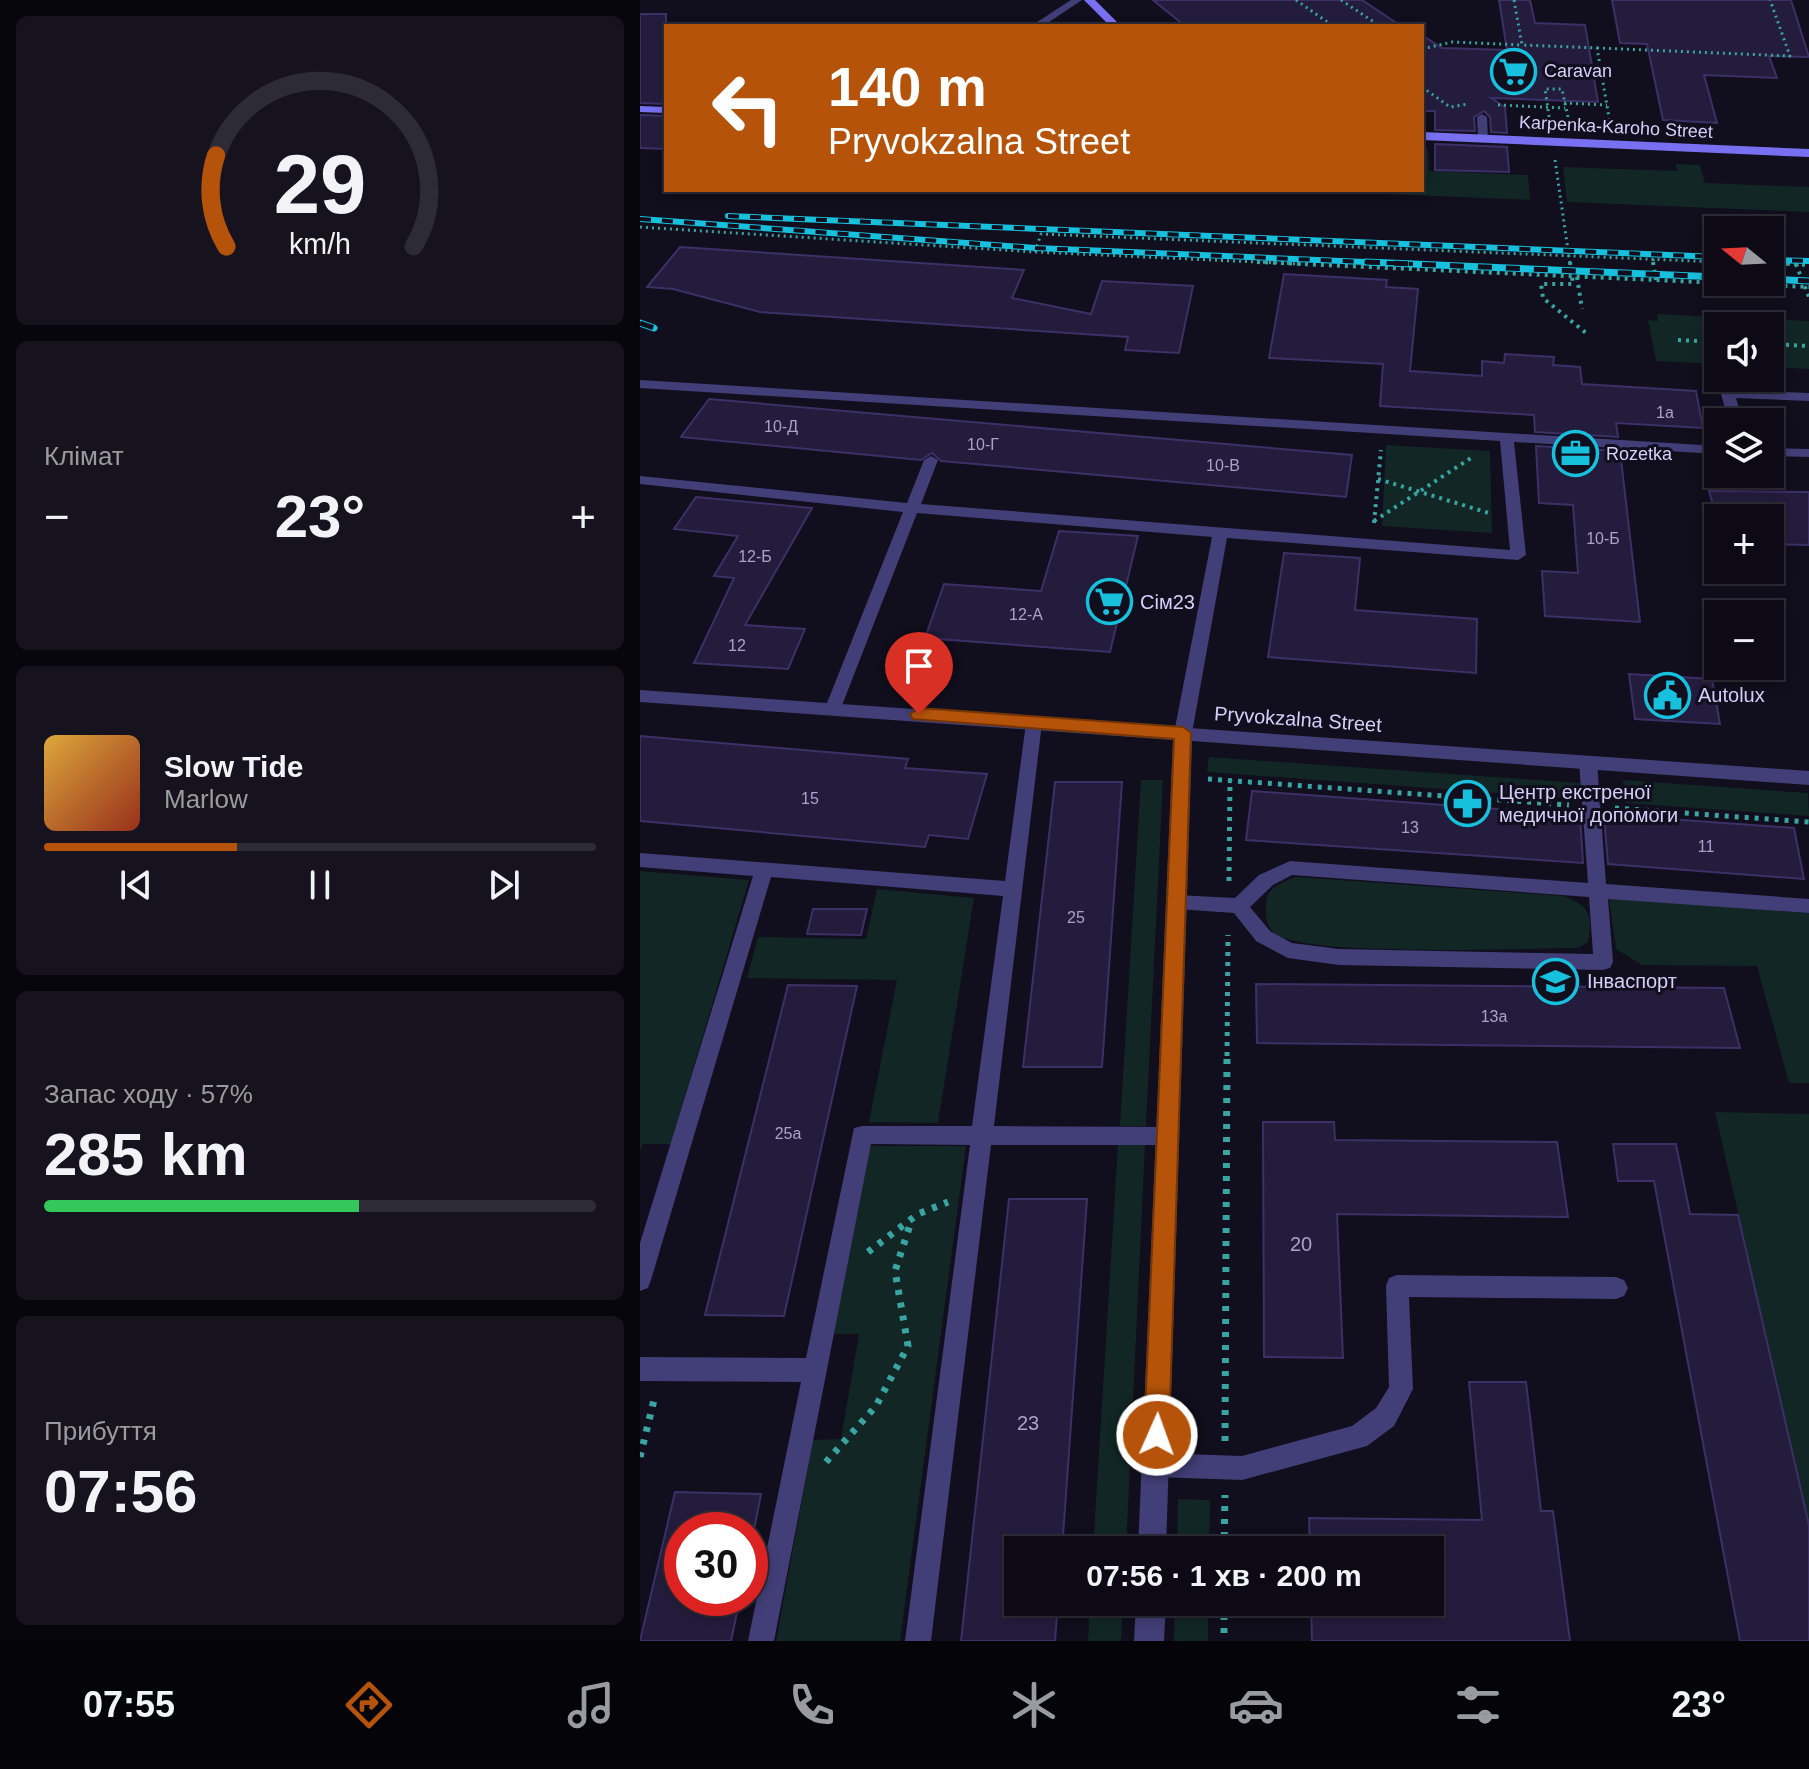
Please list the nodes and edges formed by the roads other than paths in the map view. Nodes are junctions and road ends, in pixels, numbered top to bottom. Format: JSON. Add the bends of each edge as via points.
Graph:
{"nodes":[{"id":1,"x":1077,"y":0,"type":"edge"},
{"id":2,"x":1089,"y":0,"type":"edge"},
{"id":3,"x":1039,"y":24,"type":"edge"},
{"id":4,"x":1054,"y":24,"type":"edge"},
{"id":5,"x":1114,"y":24,"type":"edge"},
{"id":6,"x":640,"y":109,"type":"edge"},
{"id":7,"x":664,"y":110,"type":"edge"},
{"id":8,"x":1482,"y":117,"type":"dead end"},
{"id":9,"x":1424,"y":136,"type":"edge"},
{"id":10,"x":1483,"y":139,"type":"junction"},
{"id":11,"x":1809,"y":153,"type":"edge"},
{"id":12,"x":640,"y":384,"type":"edge"},
{"id":13,"x":1809,"y":397,"type":"edge"},
{"id":14,"x":955,"y":402,"type":"junction"},
{"id":15,"x":1732,"y":408,"type":"edge"},
{"id":16,"x":948,"y":420,"type":"dead end"},
{"id":17,"x":1506,"y":436,"type":"junction"},
{"id":18,"x":1704,"y":449,"type":"edge"},
{"id":19,"x":1784,"y":452,"type":"edge"},
{"id":20,"x":1809,"y":453,"type":"edge"},
{"id":21,"x":931,"y":460,"type":"dead end"},
{"id":22,"x":640,"y":480,"type":"edge"},
{"id":23,"x":911,"y":508,"type":"junction"},
{"id":24,"x":1220,"y":533,"type":"junction"},
{"id":25,"x":640,"y":696,"type":"edge"},
{"id":26,"x":833,"y":708,"type":"junction"},
{"id":27,"x":1034,"y":723,"type":"junction"},
{"id":28,"x":1183,"y":733,"type":"junction"},
{"id":29,"x":1588,"y":762,"type":"junction"},
{"id":30,"x":1809,"y":778,"type":"edge"},
{"id":31,"x":640,"y":860,"type":"edge"},
{"id":32,"x":764,"y":870,"type":"junction"},
{"id":33,"x":1012,"y":889,"type":"junction"},
{"id":34,"x":1596,"y":890,"type":"junction"},
{"id":35,"x":1177,"y":902,"type":"junction"},
{"id":36,"x":1234,"y":906,"type":"junction"},
{"id":37,"x":1809,"y":906,"type":"edge"},
{"id":38,"x":982,"y":1135,"type":"junction"},
{"id":39,"x":1168,"y":1136,"type":"junction"},
{"id":40,"x":640,"y":1280,"type":"edge"},
{"id":41,"x":1616,"y":1288,"type":"dead end"},
{"id":42,"x":651,"y":1369,"type":"edge"},
{"id":43,"x":814,"y":1370,"type":"junction"},
{"id":44,"x":1156,"y":1465,"type":"junction"},
{"id":45,"x":1153,"y":1536,"type":"edge"},
{"id":46,"x":1150,"y":1616,"type":"edge"},
{"id":47,"x":761,"y":1641,"type":"edge"},
{"id":48,"x":918,"y":1641,"type":"edge"},
{"id":49,"x":1149,"y":1641,"type":"edge"}],
"edges":[{"from":1,"to":3,"type":"lane"},
{"from":2,"to":4,"type":"lane"},
{"from":2,"to":5,"type":"main road"},
{"from":6,"to":7,"type":"main road"},
{"from":8,"to":10,"type":"lane"},
{"from":9,"to":10,"type":"main road","name":"Karpenka-Karoho Street"},
{"from":10,"to":11,"type":"main road","name":"Karpenka-Karoho Street"},
{"from":12,"to":14,"type":"lane"},
{"from":13,"to":15,"type":"lane","via":[[1728,394]]},
{"from":14,"to":16,"type":"lane"},
{"from":14,"to":17,"type":"lane"},
{"from":17,"to":18,"type":"lane"},
{"from":17,"to":24,"type":"lane","via":[[1518,555]]},
{"from":19,"to":20,"type":"lane"},
{"from":21,"to":23,"type":"lane"},
{"from":22,"to":23,"type":"lane"},
{"from":23,"to":24,"type":"lane"},
{"from":23,"to":26,"type":"lane"},
{"from":24,"to":28,"type":"lane"},
{"from":25,"to":26,"type":"street","name":"Pryvokzalna Street"},
{"from":26,"to":27,"type":"street","name":"Pryvokzalna Street"},
{"from":27,"to":28,"type":"street","name":"Pryvokzalna Street"},
{"from":27,"to":33,"type":"lane"},
{"from":28,"to":29,"type":"street","name":"Pryvokzalna Street"},
{"from":28,"to":35,"type":"street"},
{"from":29,"to":30,"type":"street","name":"Pryvokzalna Street"},
{"from":29,"to":34,"type":"lane"},
{"from":31,"to":32,"type":"lane"},
{"from":32,"to":33,"type":"lane"},
{"from":32,"to":40,"type":"lane"},
{"from":33,"to":38,"type":"lane"},
{"from":34,"to":36,"type":"lane","via":[[1290,868]]},
{"from":34,"to":36,"type":"lane","via":[[1603,962],[1339,957],[1288,950],[1263,936]]},
{"from":34,"to":37,"type":"lane"},
{"from":35,"to":36,"type":"lane"},
{"from":35,"to":39,"type":"street"},
{"from":38,"to":39,"type":"lane"},
{"from":38,"to":43,"type":"lane","via":[[862,1135]]},
{"from":38,"to":48,"type":"lane"},
{"from":39,"to":44,"type":"street"},
{"from":41,"to":44,"type":"lane","via":[[1397,1286],[1401,1389],[1385,1417],[1358,1437],[1242,1468]]},
{"from":42,"to":43,"type":"lane"},
{"from":43,"to":47,"type":"lane"},
{"from":44,"to":45,"type":"street"},
{"from":46,"to":49,"type":"street"}]}
